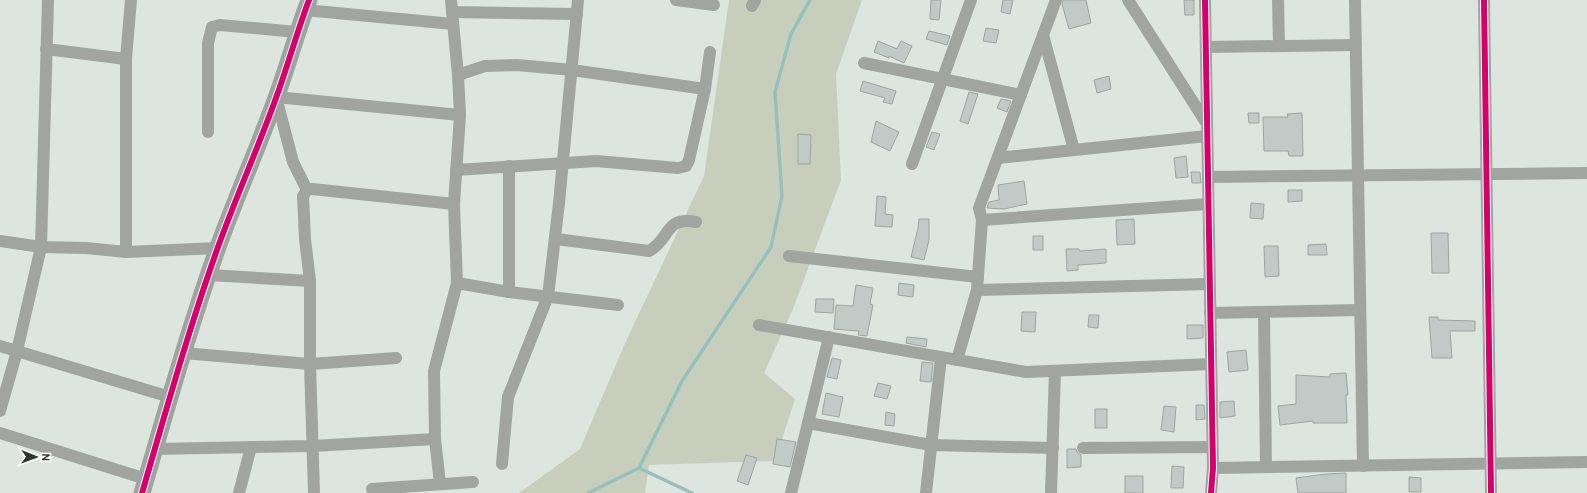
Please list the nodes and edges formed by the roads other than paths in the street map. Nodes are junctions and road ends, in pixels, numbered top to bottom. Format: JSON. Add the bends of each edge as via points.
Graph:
{"nodes":[{"id":1,"x":48,"y":0,"type":"edge"},
{"id":2,"x":131,"y":0,"type":"edge"},
{"id":3,"x":578,"y":0,"type":"edge"},
{"id":4,"x":676,"y":0,"type":"edge"},
{"id":5,"x":971,"y":0,"type":"edge"},
{"id":6,"x":1056,"y":0,"type":"edge"},
{"id":7,"x":1128,"y":0,"type":"edge"},
{"id":8,"x":1205,"y":0,"type":"edge"},
{"id":9,"x":1278,"y":0,"type":"edge"},
{"id":10,"x":1355,"y":0,"type":"edge"},
{"id":11,"x":1484,"y":0,"type":"edge"},
{"id":12,"x":307,"y":5,"type":"edge"},
{"id":13,"x":714,"y":6,"type":"dead end"},
{"id":14,"x":452,"y":12,"type":"edge"},
{"id":15,"x":577,"y":14,"type":"junction"},
{"id":16,"x":297,"y":32,"type":"junction"},
{"id":17,"x":1043,"y":36,"type":"junction"},
{"id":18,"x":1356,"y":45,"type":"junction"},
{"id":19,"x":1279,"y":46,"type":"junction"},
{"id":20,"x":1206,"y":47,"type":"junction"},
{"id":21,"x":46,"y":49,"type":"junction"},
{"id":22,"x":710,"y":52,"type":"dead end"},
{"id":23,"x":126,"y":59,"type":"junction"},
{"id":24,"x":864,"y":63,"type":"dead end"},
{"id":25,"x":572,"y":70,"type":"junction"},
{"id":26,"x":458,"y":76,"type":"junction"},
{"id":27,"x":943,"y":79,"type":"junction"},
{"id":28,"x":705,"y":89,"type":"junction"},
{"id":29,"x":1021,"y":94,"type":"junction"},
{"id":30,"x":276,"y":97,"type":"junction"},
{"id":31,"x":460,"y":115,"type":"junction"},
{"id":32,"x":1207,"y":130,"type":"junction"},
{"id":33,"x":208,"y":132,"type":"dead end"},
{"id":34,"x":1074,"y":150,"type":"junction"},
{"id":35,"x":998,"y":158,"type":"junction"},
{"id":36,"x":563,"y":163,"type":"junction"},
{"id":37,"x":912,"y":164,"type":"dead end"},
{"id":38,"x":509,"y":166,"type":"junction"},
{"id":39,"x":456,"y":170,"type":"junction"},
{"id":40,"x":1587,"y":173,"type":"edge"},
{"id":41,"x":1486,"y":174,"type":"junction"},
{"id":42,"x":1358,"y":176,"type":"junction"},
{"id":43,"x":1208,"y":177,"type":"junction"},
{"id":44,"x":306,"y":190,"type":"junction"},
{"id":45,"x":454,"y":204,"type":"junction"},
{"id":46,"x":1208,"y":204,"type":"junction"},
{"id":47,"x":982,"y":220,"type":"junction"},
{"id":48,"x":696,"y":222,"type":"dead end"},
{"id":49,"x":556,"y":239,"type":"junction"},
{"id":50,"x":0,"y":241,"type":"edge"},
{"id":51,"x":41,"y":247,"type":"junction"},
{"id":52,"x":218,"y":248,"type":"junction"},
{"id":53,"x":126,"y":252,"type":"junction"},
{"id":54,"x":789,"y":256,"type":"dead end"},
{"id":55,"x":209,"y":275,"type":"junction"},
{"id":56,"x":978,"y":277,"type":"junction"},
{"id":57,"x":310,"y":281,"type":"junction"},
{"id":58,"x":457,"y":283,"type":"junction"},
{"id":59,"x":1209,"y":284,"type":"junction"},
{"id":60,"x":977,"y":290,"type":"junction"},
{"id":61,"x":509,"y":292,"type":"junction"},
{"id":62,"x":548,"y":296,"type":"junction"},
{"id":63,"x":618,"y":306,"type":"dead end"},
{"id":64,"x":1360,"y":310,"type":"junction"},
{"id":65,"x":1264,"y":312,"type":"junction"},
{"id":66,"x":1210,"y":313,"type":"junction"},
{"id":67,"x":759,"y":325,"type":"dead end"},
{"id":68,"x":829,"y":337,"type":"junction"},
{"id":69,"x":0,"y":346,"type":"edge"},
{"id":70,"x":17,"y":351,"type":"junction"},
{"id":71,"x":183,"y":353,"type":"junction"},
{"id":72,"x":941,"y":357,"type":"junction"},
{"id":73,"x":396,"y":358,"type":"dead end"},
{"id":74,"x":957,"y":360,"type":"junction"},
{"id":75,"x":310,"y":364,"type":"junction"},
{"id":76,"x":1211,"y":364,"type":"junction"},
{"id":77,"x":1055,"y":371,"type":"junction"},
{"id":78,"x":170,"y":397,"type":"junction"},
{"id":79,"x":0,"y":411,"type":"edge"},
{"id":80,"x":808,"y":423,"type":"junction"},
{"id":81,"x":0,"y":433,"type":"edge"},
{"id":82,"x":435,"y":439,"type":"junction"},
{"id":83,"x":932,"y":445,"type":"junction"},
{"id":84,"x":313,"y":446,"type":"junction"},
{"id":85,"x":250,"y":447,"type":"junction"},
{"id":86,"x":1212,"y":447,"type":"junction"},
{"id":87,"x":1053,"y":448,"type":"junction"},
{"id":88,"x":1083,"y":448,"type":"dead end"},
{"id":89,"x":155,"y":449,"type":"junction"},
{"id":90,"x":1587,"y":462,"type":"edge"},
{"id":91,"x":502,"y":464,"type":"dead end"},
{"id":92,"x":1491,"y":464,"type":"junction"},
{"id":93,"x":1363,"y":466,"type":"junction"},
{"id":94,"x":1212,"y":468,"type":"junction"},
{"id":95,"x":1266,"y":468,"type":"junction"},
{"id":96,"x":473,"y":482,"type":"dead end"},
{"id":97,"x":440,"y":484,"type":"junction"},
{"id":98,"x":144,"y":486,"type":"edge"},
{"id":99,"x":372,"y":489,"type":"dead end"},
{"id":100,"x":239,"y":493,"type":"edge"},
{"id":101,"x":314,"y":493,"type":"edge"},
{"id":102,"x":791,"y":493,"type":"edge"},
{"id":103,"x":926,"y":493,"type":"edge"},
{"id":104,"x":1051,"y":493,"type":"edge"},
{"id":105,"x":1211,"y":493,"type":"edge"},
{"id":106,"x":1491,"y":493,"type":"edge"}],
"edges":[{"from":1,"to":21,"type":"street"},
{"from":2,"to":23,"type":"street"},
{"from":3,"to":15,"type":"street"},
{"from":4,"to":13,"type":"street"},
{"from":5,"to":27,"type":"street"},
{"from":6,"to":17,"type":"street"},
{"from":7,"to":32,"type":"street"},
{"from":8,"to":20,"type":"street"},
{"from":9,"to":19,"type":"street"},
{"from":10,"to":18,"type":"street"},
{"from":11,"to":41,"type":"street"},
{"from":12,"to":14,"type":"street"},
{"from":12,"to":16,"type":"street"},
{"from":14,"to":15,"type":"street"},
{"from":14,"to":26,"type":"street"},
{"from":15,"to":25,"type":"street"},
{"from":16,"to":30,"type":"street"},
{"from":16,"to":33,"type":"street","via":[[220,25],[212,27],[208,43]]},
{"from":17,"to":29,"type":"street"},
{"from":17,"to":34,"type":"street"},
{"from":18,"to":19,"type":"street"},
{"from":18,"to":42,"type":"street"},
{"from":19,"to":20,"type":"street"},
{"from":20,"to":32,"type":"street"},
{"from":21,"to":23,"type":"street"},
{"from":21,"to":51,"type":"street"},
{"from":22,"to":28,"type":"street"},
{"from":23,"to":53,"type":"street"},
{"from":24,"to":27,"type":"street"},
{"from":25,"to":26,"type":"street","via":[[517,65],[485,66]]},
{"from":25,"to":28,"type":"street"},
{"from":25,"to":36,"type":"street"},
{"from":26,"to":31,"type":"street"},
{"from":27,"to":29,"type":"street"},
{"from":27,"to":37,"type":"street"},
{"from":28,"to":36,"type":"street","via":[[686,166],[678,168],[596,161]]},
{"from":29,"to":35,"type":"street"},
{"from":30,"to":31,"type":"street"},
{"from":30,"to":44,"type":"street","via":[[293,162]]},
{"from":30,"to":52,"type":"street"},
{"from":31,"to":39,"type":"street"},
{"from":32,"to":34,"type":"street"},
{"from":32,"to":43,"type":"street"},
{"from":34,"to":35,"type":"street"},
{"from":35,"to":47,"type":"street","via":[[979,208]]},
{"from":36,"to":38,"type":"street"},
{"from":36,"to":49,"type":"street"},
{"from":38,"to":39,"type":"street"},
{"from":38,"to":61,"type":"street"},
{"from":39,"to":45,"type":"street"},
{"from":40,"to":41,"type":"street"},
{"from":41,"to":42,"type":"street"},
{"from":41,"to":92,"type":"street"},
{"from":42,"to":43,"type":"street"},
{"from":42,"to":64,"type":"street"},
{"from":43,"to":46,"type":"street"},
{"from":44,"to":45,"type":"street"},
{"from":44,"to":57,"type":"street","via":[[303,196]]},
{"from":45,"to":58,"type":"street"},
{"from":46,"to":47,"type":"street"},
{"from":46,"to":59,"type":"street"},
{"from":47,"to":56,"type":"street"},
{"from":48,"to":49,"type":"street","via":[[679,221],[668,230],[655,248],[649,251]]},
{"from":49,"to":62,"type":"street"},
{"from":50,"to":51,"type":"street"},
{"from":51,"to":53,"type":"street"},
{"from":51,"to":70,"type":"street"},
{"from":52,"to":53,"type":"street"},
{"from":52,"to":55,"type":"street"},
{"from":54,"to":56,"type":"street"},
{"from":55,"to":57,"type":"street"},
{"from":55,"to":71,"type":"street"},
{"from":56,"to":60,"type":"street"},
{"from":57,"to":75,"type":"street"},
{"from":58,"to":61,"type":"street"},
{"from":58,"to":82,"type":"street","via":[[434,372]]},
{"from":59,"to":60,"type":"street"},
{"from":59,"to":66,"type":"street"},
{"from":60,"to":74,"type":"street"},
{"from":61,"to":62,"type":"street"},
{"from":62,"to":63,"type":"street"},
{"from":62,"to":91,"type":"street","via":[[508,397]]},
{"from":64,"to":65,"type":"street"},
{"from":64,"to":93,"type":"street"},
{"from":65,"to":66,"type":"street"},
{"from":65,"to":95,"type":"street"},
{"from":66,"to":76,"type":"street"},
{"from":67,"to":68,"type":"street"},
{"from":68,"to":72,"type":"street"},
{"from":68,"to":80,"type":"street"},
{"from":69,"to":70,"type":"street"},
{"from":70,"to":78,"type":"street"},
{"from":70,"to":79,"type":"street"},
{"from":71,"to":75,"type":"street"},
{"from":71,"to":78,"type":"street"},
{"from":72,"to":74,"type":"street"},
{"from":72,"to":83,"type":"street"},
{"from":73,"to":75,"type":"street"},
{"from":74,"to":77,"type":"street","via":[[1026,372]]},
{"from":75,"to":84,"type":"street"},
{"from":76,"to":77,"type":"street"},
{"from":76,"to":86,"type":"street"},
{"from":77,"to":87,"type":"street"},
{"from":78,"to":89,"type":"street"},
{"from":80,"to":83,"type":"street"},
{"from":80,"to":102,"type":"street"},
{"from":81,"to":98,"type":"street"},
{"from":82,"to":84,"type":"street"},
{"from":82,"to":97,"type":"street"},
{"from":83,"to":87,"type":"street"},
{"from":83,"to":103,"type":"street"},
{"from":84,"to":85,"type":"street"},
{"from":84,"to":101,"type":"street"},
{"from":85,"to":89,"type":"street"},
{"from":85,"to":100,"type":"street"},
{"from":86,"to":88,"type":"street"},
{"from":86,"to":94,"type":"street"},
{"from":87,"to":104,"type":"street"},
{"from":89,"to":98,"type":"street"},
{"from":90,"to":92,"type":"street"},
{"from":92,"to":93,"type":"street"},
{"from":92,"to":106,"type":"street"},
{"from":93,"to":95,"type":"street"},
{"from":94,"to":95,"type":"street"},
{"from":94,"to":105,"type":"street"},
{"from":96,"to":97,"type":"street"},
{"from":97,"to":99,"type":"street"}]}
